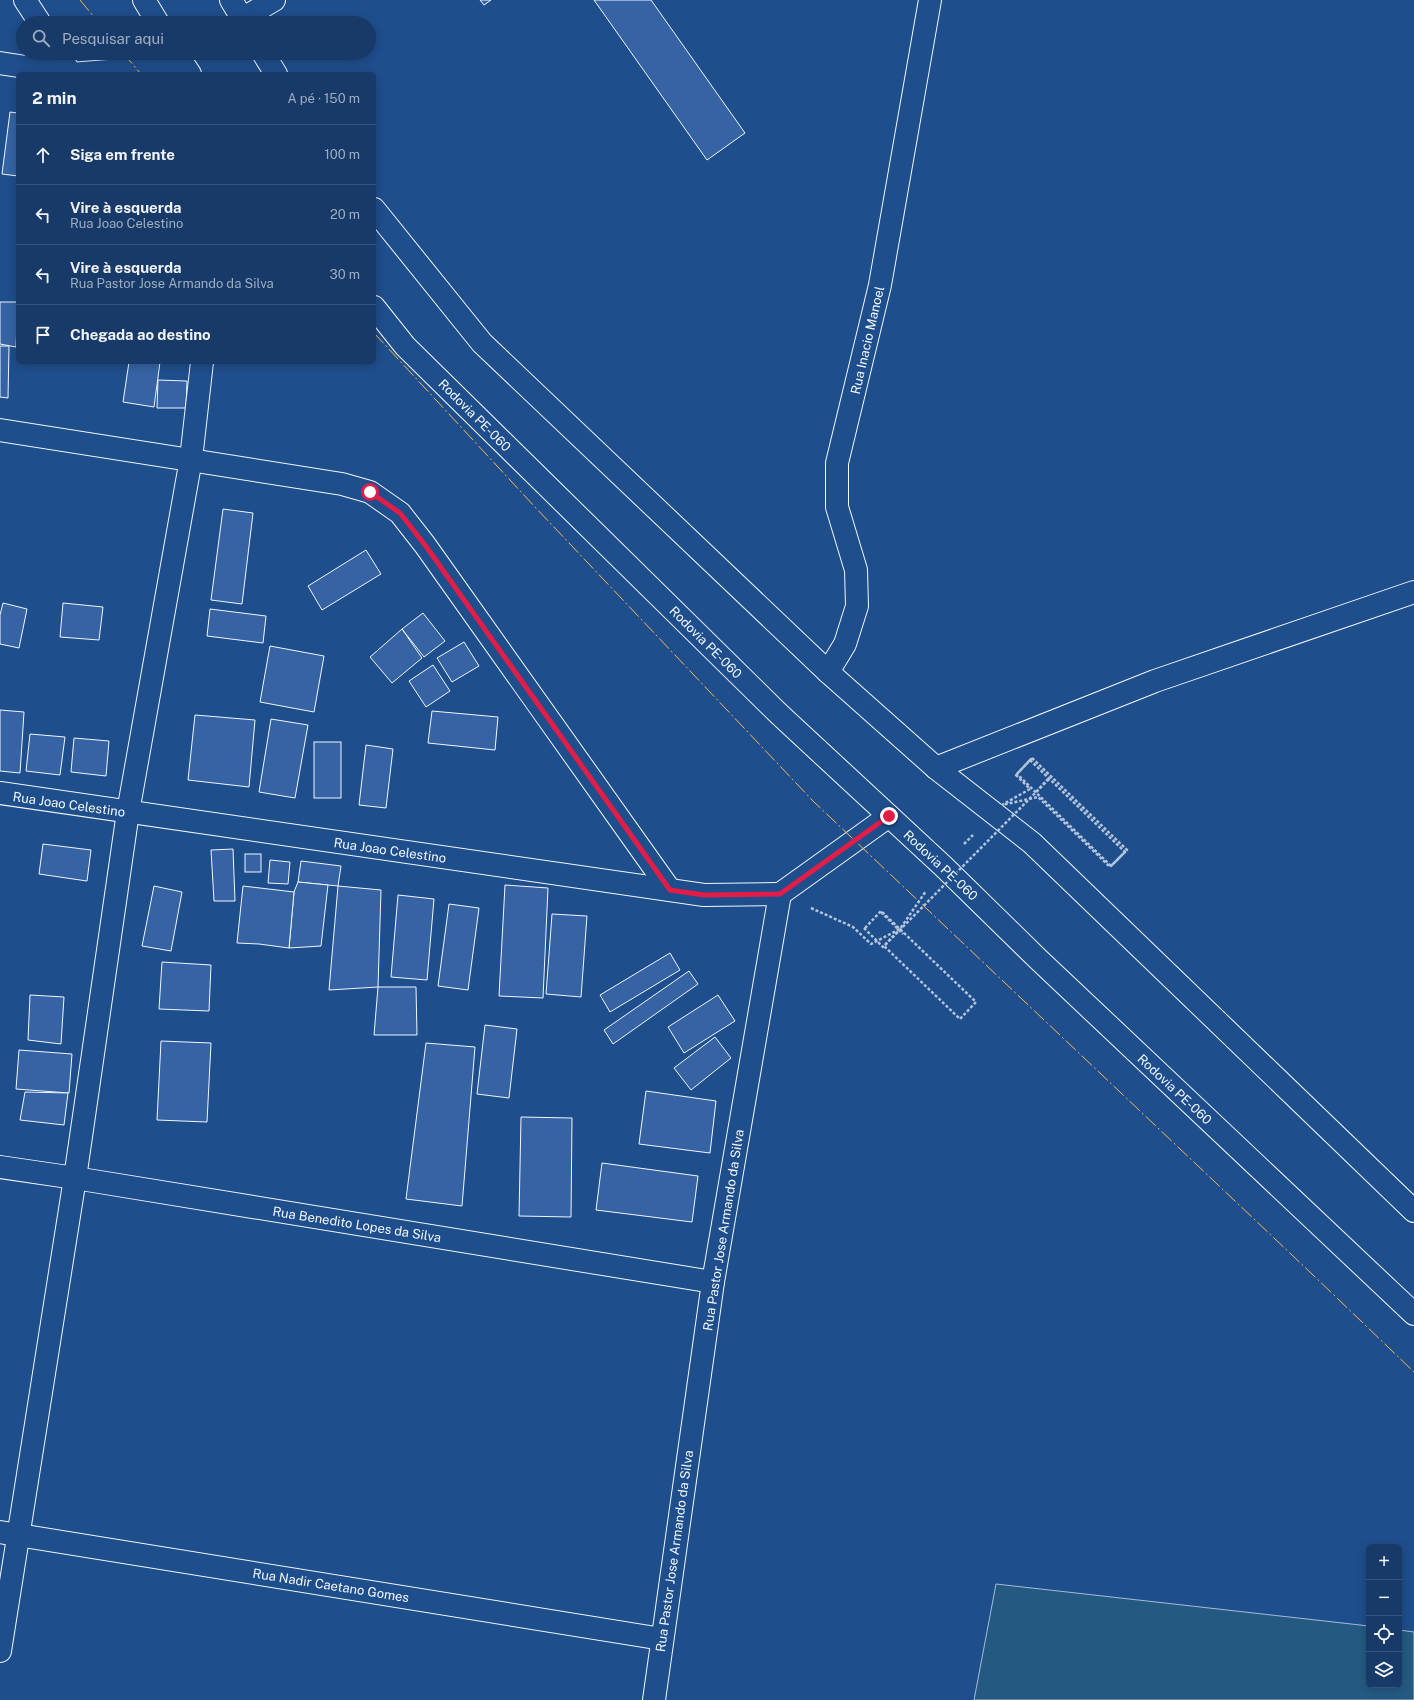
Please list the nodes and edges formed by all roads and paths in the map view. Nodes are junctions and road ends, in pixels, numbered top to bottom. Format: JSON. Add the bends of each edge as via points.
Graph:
{"nodes":[{"id":1,"x":25,"y":0,"type":"edge"},
{"id":2,"x":144,"y":0,"type":"edge"},
{"id":3,"x":231,"y":0,"type":"edge"},
{"id":4,"x":274,"y":0,"type":"edge"},
{"id":5,"x":930,"y":0,"type":"edge"},
{"id":6,"x":35,"y":16,"type":"edge"},
{"id":7,"x":154,"y":16,"type":"edge"},
{"id":8,"x":241,"y":16,"type":"edge"},
{"id":9,"x":251,"y":16,"type":"edge"},
{"id":10,"x":62,"y":60,"type":"edge"},
{"id":11,"x":267,"y":60,"type":"edge"},
{"id":12,"x":0,"y":63,"type":"edge"},
{"id":13,"x":183,"y":64,"type":"edge"},
{"id":14,"x":58,"y":72,"type":"edge"},
{"id":15,"x":70,"y":72,"type":"edge"},
{"id":16,"x":93,"y":72,"type":"edge"},
{"id":17,"x":275,"y":72,"type":"edge"},
{"id":18,"x":376,"y":211,"type":"edge"},
{"id":19,"x":376,"y":310,"type":"edge"},
{"id":20,"x":202,"y":364,"type":"edge"},
{"id":21,"x":0,"y":430,"type":"edge"},
{"id":22,"x":191,"y":459,"type":"junction"},
{"id":23,"x":1414,"y":592,"type":"edge"},
{"id":24,"x":828,"y":672,"type":"junction"},
{"id":25,"x":1031,"y":759,"type":"dead end"},
{"id":26,"x":936,"y":768,"type":"junction"},
{"id":27,"x":1050,"y":778,"type":"junction"},
{"id":28,"x":1030,"y":789,"type":"dead end"},
{"id":29,"x":1036,"y":792,"type":"junction"},
{"id":30,"x":0,"y":794,"type":"edge"},
{"id":31,"x":1038,"y":797,"type":"dead end"},
{"id":32,"x":128,"y":812,"type":"junction"},
{"id":33,"x":889,"y":816,"type":"junction"},
{"id":34,"x":943,"y":866,"type":"junction"},
{"id":35,"x":670,"y":890,"type":"junction"},
{"id":36,"x":780,"y":894,"type":"junction"},
{"id":37,"x":900,"y":930,"type":"junction"},
{"id":38,"x":884,"y":946,"type":"junction"},
{"id":39,"x":0,"y":1168,"type":"edge"},
{"id":40,"x":75,"y":1178,"type":"junction"},
{"id":41,"x":1414,"y":1211,"type":"edge"},
{"id":42,"x":713,"y":1282,"type":"junction"},
{"id":43,"x":1414,"y":1314,"type":"edge"},
{"id":44,"x":9,"y":1533,"type":"edge"},
{"id":45,"x":662,"y":1639,"type":"junction"},
{"id":46,"x":0,"y":1651,"type":"edge"},
{"id":47,"x":654,"y":1700,"type":"edge"}],
"edges":[{"from":1,"to":6,"type":"main road"},
{"from":2,"to":7,"type":"main road"},
{"from":3,"to":8,"type":"main road"},
{"from":4,"to":9,"type":"main road"},
{"from":5,"to":24,"type":"main road","name":"Rua Inacio Manoel","via":[[880,285],[837,463],[837,508],[856,570],[857,606],[845,644]]},
{"from":10,"to":15,"type":"main road"},
{"from":11,"to":17,"type":"main road"},
{"from":12,"to":14,"type":"main road"},
{"from":13,"to":16,"type":"main road"},
{"from":18,"to":24,"type":"main road","via":[[482,343]]},
{"from":19,"to":33,"type":"main road","name":"Rodovia PE-060","via":[[405,346],[779,714]]},
{"from":20,"to":22,"type":"main road"},
{"from":21,"to":22,"type":"main road"},
{"from":22,"to":32,"type":"main road"},
{"from":22,"to":35,"type":"main road","via":[[342,484],[370,492],[400,513]]},
{"from":23,"to":26,"type":"main road","via":[[1155,681]]},
{"from":24,"to":26,"type":"main road"},
{"from":25,"to":27,"type":"path"},
{"from":26,"to":41,"type":"main road","via":[[1032,843]]},
{"from":27,"to":29,"type":"path","bridge":true},
{"from":27,"to":29,"type":"path","via":[[1126,850],[1111,866]]},
{"from":27,"to":31,"type":"path","via":[[1125,852],[1110,867]]},
{"from":27,"to":38,"type":"path","bridge":true},
{"from":28,"to":29,"type":"path","via":[[1016,774]]},
{"from":30,"to":32,"type":"main road","name":"Rua Joao Celestino"},
{"from":32,"to":35,"type":"main road","name":"Rua Joao Celestino"},
{"from":32,"to":40,"type":"main road"},
{"from":33,"to":34,"type":"main road","name":"Rodovia PE-060"},
{"from":33,"to":36,"type":"main road"},
{"from":34,"to":37,"type":"path"},
{"from":34,"to":43,"type":"main road","name":"Rodovia PE-060"},
{"from":35,"to":36,"type":"main road","name":"Rua Joao Celestino","via":[[704,895]]},
{"from":36,"to":37,"type":"path","via":[[853,927],[871,944]]},
{"from":36,"to":42,"type":"main road","name":"Rua Pastor Jose Armando da Silva"},
{"from":37,"to":38,"type":"path","bridge":true},
{"from":37,"to":38,"type":"path","bridge":true,"via":[[881,912],[864,928]]},
{"from":37,"to":38,"type":"path","bridge":true,"via":[[881,911],[865,928]]},
{"from":37,"to":38,"type":"path","bridge":true,"via":[[975,1004],[959,1020]]},
{"from":37,"to":38,"type":"path","via":[[976,1002],[960,1019]]},
{"from":39,"to":40,"type":"main road","name":"Rua Benedito Lopes da Silva"},
{"from":40,"to":42,"type":"main road","name":"Rua Benedito Lopes da Silva"},
{"from":40,"to":44,"type":"main road"},
{"from":42,"to":45,"type":"main road","name":"Rua Pastor Jose Armando da Silva"},
{"from":44,"to":45,"type":"main road","name":"Rua Nadir Caetano Gomes"},
{"from":44,"to":46,"type":"main road"},
{"from":45,"to":47,"type":"main road","name":"Rua Pastor Jose Armando da Silva"}]}
